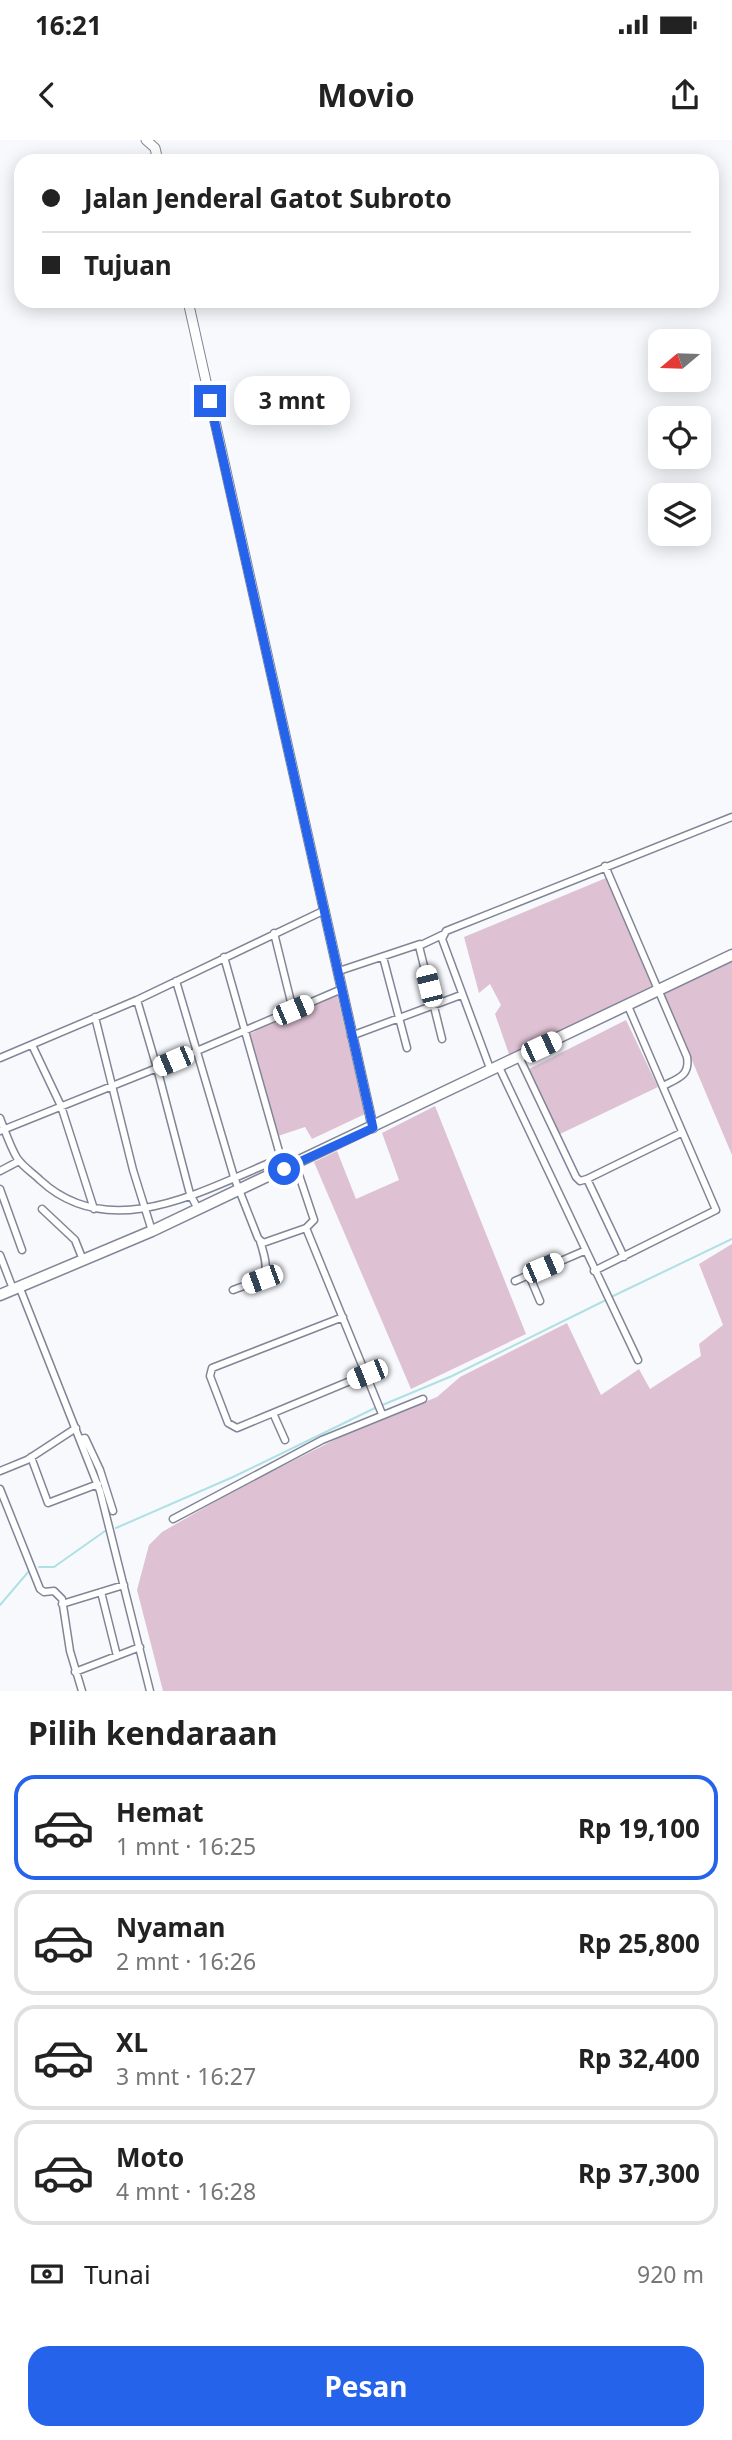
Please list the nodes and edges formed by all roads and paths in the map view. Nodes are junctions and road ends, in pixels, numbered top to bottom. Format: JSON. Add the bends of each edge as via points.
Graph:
{"nodes":[{"id":1,"x":146,"y":140,"type":"edge"},
{"id":2,"x":154,"y":144,"type":"edge"},
{"id":3,"x":190,"y":308,"type":"edge"},
{"id":4,"x":732,"y":817,"type":"edge"},
{"id":5,"x":605,"y":866,"type":"junction"},
{"id":6,"x":326,"y":910,"type":"junction"},
{"id":7,"x":274,"y":933,"type":"junction"},
{"id":8,"x":442,"y":935,"type":"junction"},
{"id":9,"x":420,"y":944,"type":"junction"},
{"id":10,"x":732,"y":955,"type":"edge"},
{"id":11,"x":224,"y":957,"type":"junction"},
{"id":12,"x":383,"y":957,"type":"junction"},
{"id":13,"x":339,"y":971,"type":"junction"},
{"id":14,"x":176,"y":981,"type":"junction"},
{"id":15,"x":342,"y":989,"type":"junction"},
{"id":16,"x":658,"y":991,"type":"junction"},
{"id":17,"x":461,"y":995,"type":"junction"},
{"id":18,"x":137,"y":1000,"type":"junction"},
{"id":19,"x":434,"y":1004,"type":"junction"},
{"id":20,"x":628,"y":1006,"type":"junction"},
{"id":21,"x":293,"y":1010,"type":"junction"},
{"id":22,"x":95,"y":1017,"type":"junction"},
{"id":23,"x":399,"y":1017,"type":"junction"},
{"id":24,"x":244,"y":1031,"type":"junction"},
{"id":25,"x":351,"y":1036,"type":"junction"},
{"id":26,"x":442,"y":1038,"type":"dead end"},
{"id":27,"x":32,"y":1045,"type":"junction"},
{"id":28,"x":407,"y":1048,"type":"dead end"},
{"id":29,"x":198,"y":1051,"type":"junction"},
{"id":30,"x":519,"y":1057,"type":"junction"},
{"id":31,"x":0,"y":1058,"type":"edge"},
{"id":32,"x":157,"y":1068,"type":"junction"},
{"id":33,"x":495,"y":1069,"type":"junction"},
{"id":34,"x":114,"y":1085,"type":"junction"},
{"id":35,"x":665,"y":1085,"type":"junction"},
{"id":36,"x":61,"y":1106,"type":"junction"},
{"id":37,"x":0,"y":1118,"type":"edge"},
{"id":38,"x":373,"y":1128,"type":"junction"},
{"id":39,"x":2,"y":1130,"type":"edge"},
{"id":40,"x":681,"y":1133,"type":"junction"},
{"id":41,"x":19,"y":1161,"type":"junction"},
{"id":42,"x":283,"y":1163,"type":"junction"},
{"id":43,"x":295,"y":1163,"type":"junction"},
{"id":44,"x":0,"y":1171,"type":"edge"},
{"id":45,"x":234,"y":1177,"type":"junction"},
{"id":46,"x":587,"y":1179,"type":"junction"},
{"id":47,"x":0,"y":1189,"type":"edge"},
{"id":48,"x":239,"y":1190,"type":"junction"},
{"id":49,"x":191,"y":1194,"type":"junction"},
{"id":50,"x":42,"y":1209,"type":"dead end"},
{"id":51,"x":94,"y":1209,"type":"junction"},
{"id":52,"x":144,"y":1209,"type":"junction"},
{"id":53,"x":198,"y":1209,"type":"junction"},
{"id":54,"x":306,"y":1228,"type":"junction"},
{"id":55,"x":152,"y":1231,"type":"junction"},
{"id":56,"x":260,"y":1241,"type":"junction"},
{"id":57,"x":22,"y":1251,"type":"dead end"},
{"id":58,"x":584,"y":1251,"type":"junction"},
{"id":59,"x":0,"y":1255,"type":"edge"},
{"id":60,"x":624,"y":1257,"type":"junction"},
{"id":61,"x":83,"y":1260,"type":"junction"},
{"id":62,"x":594,"y":1271,"type":"junction"},
{"id":63,"x":529,"y":1275,"type":"junction"},
{"id":64,"x":515,"y":1281,"type":"dead end"},
{"id":65,"x":16,"y":1288,"type":"junction"},
{"id":66,"x":233,"y":1290,"type":"dead end"},
{"id":67,"x":0,"y":1294,"type":"edge"},
{"id":68,"x":540,"y":1301,"type":"dead end"},
{"id":69,"x":343,"y":1317,"type":"junction"},
{"id":70,"x":638,"y":1360,"type":"dead end"},
{"id":71,"x":367,"y":1374,"type":"junction"},
{"id":72,"x":423,"y":1399,"type":"dead end"},
{"id":73,"x":381,"y":1412,"type":"junction"},
{"id":74,"x":273,"y":1413,"type":"junction"},
{"id":75,"x":76,"y":1428,"type":"junction"},
{"id":76,"x":81,"y":1439,"type":"junction"},
{"id":77,"x":285,"y":1440,"type":"dead end"},
{"id":78,"x":31,"y":1457,"type":"junction"},
{"id":79,"x":0,"y":1471,"type":"edge"},
{"id":80,"x":98,"y":1485,"type":"junction"},
{"id":81,"x":0,"y":1489,"type":"edge"},
{"id":82,"x":113,"y":1511,"type":"dead end"},
{"id":83,"x":173,"y":1519,"type":"dead end"},
{"id":84,"x":124,"y":1585,"type":"junction"},
{"id":85,"x":101,"y":1592,"type":"junction"},
{"id":86,"x":62,"y":1604,"type":"junction"},
{"id":87,"x":140,"y":1647,"type":"junction"},
{"id":88,"x":117,"y":1656,"type":"junction"},
{"id":89,"x":75,"y":1672,"type":"junction"},
{"id":90,"x":82,"y":1691,"type":"edge"},
{"id":91,"x":150,"y":1691,"type":"edge"}],
"edges":[{"from":1,"to":2,"type":"street"},
{"from":3,"to":6,"type":"street"},
{"from":4,"to":5,"type":"street"},
{"from":5,"to":8,"type":"street"},
{"from":5,"to":16,"type":"street"},
{"from":6,"to":7,"type":"street"},
{"from":6,"to":13,"type":"street"},
{"from":7,"to":11,"type":"street"},
{"from":7,"to":21,"type":"street"},
{"from":8,"to":9,"type":"street"},
{"from":8,"to":17,"type":"street"},
{"from":9,"to":12,"type":"street"},
{"from":9,"to":19,"type":"street"},
{"from":10,"to":16,"type":"highway"},
{"from":11,"to":14,"type":"street"},
{"from":11,"to":24,"type":"street"},
{"from":12,"to":13,"type":"street"},
{"from":12,"to":23,"type":"street"},
{"from":13,"to":15,"type":"street"},
{"from":14,"to":18,"type":"street"},
{"from":14,"to":29,"type":"street"},
{"from":15,"to":21,"type":"street"},
{"from":15,"to":25,"type":"street"},
{"from":16,"to":20,"type":"highway"},
{"from":16,"to":35,"type":"street","via":[[688,1066],[684,1075]]},
{"from":17,"to":19,"type":"street"},
{"from":17,"to":33,"type":"street"},
{"from":18,"to":22,"type":"street"},
{"from":18,"to":32,"type":"street"},
{"from":19,"to":23,"type":"street"},
{"from":19,"to":26,"type":"street"},
{"from":20,"to":30,"type":"highway"},
{"from":20,"to":35,"type":"street"},
{"from":21,"to":24,"type":"street"},
{"from":22,"to":27,"type":"street"},
{"from":22,"to":34,"type":"street"},
{"from":23,"to":25,"type":"street"},
{"from":23,"to":28,"type":"street"},
{"from":24,"to":29,"type":"street"},
{"from":24,"to":42,"type":"street"},
{"from":25,"to":38,"type":"street"},
{"from":27,"to":31,"type":"street"},
{"from":27,"to":36,"type":"street"},
{"from":29,"to":32,"type":"street"},
{"from":29,"to":45,"type":"street"},
{"from":30,"to":33,"type":"highway"},
{"from":30,"to":46,"type":"street","via":[[576,1177]]},
{"from":32,"to":34,"type":"street"},
{"from":32,"to":49,"type":"street"},
{"from":33,"to":38,"type":"highway"},
{"from":33,"to":58,"type":"street"},
{"from":34,"to":36,"type":"street"},
{"from":34,"to":52,"type":"street"},
{"from":35,"to":40,"type":"street"},
{"from":36,"to":39,"type":"street"},
{"from":36,"to":51,"type":"street"},
{"from":37,"to":39,"type":"street"},
{"from":38,"to":43,"type":"highway"},
{"from":39,"to":41,"type":"street"},
{"from":40,"to":46,"type":"street"},
{"from":40,"to":60,"type":"street","via":[[716,1210]]},
{"from":41,"to":44,"type":"street"},
{"from":41,"to":51,"type":"street","via":[[60,1196]]},
{"from":42,"to":43,"type":"highway"},
{"from":42,"to":45,"type":"street"},
{"from":42,"to":48,"type":"highway"},
{"from":43,"to":54,"type":"street","via":[[315,1217]]},
{"from":45,"to":48,"type":"street"},
{"from":45,"to":49,"type":"street"},
{"from":46,"to":60,"type":"street"},
{"from":47,"to":57,"type":"street"},
{"from":48,"to":53,"type":"highway"},
{"from":48,"to":56,"type":"street"},
{"from":49,"to":52,"type":"street"},
{"from":49,"to":53,"type":"street"},
{"from":50,"to":61,"type":"street","via":[[75,1240]]},
{"from":51,"to":52,"type":"street"},
{"from":52,"to":55,"type":"street"},
{"from":53,"to":55,"type":"highway"},
{"from":54,"to":56,"type":"street"},
{"from":54,"to":69,"type":"street"},
{"from":55,"to":61,"type":"highway"},
{"from":56,"to":66,"type":"street","via":[[266,1274]]},
{"from":58,"to":62,"type":"street"},
{"from":58,"to":63,"type":"street"},
{"from":59,"to":65,"type":"street"},
{"from":60,"to":62,"type":"street"},
{"from":61,"to":65,"type":"highway"},
{"from":62,"to":70,"type":"street"},
{"from":63,"to":64,"type":"street"},
{"from":63,"to":68,"type":"street"},
{"from":65,"to":67,"type":"highway"},
{"from":65,"to":75,"type":"street"},
{"from":69,"to":71,"type":"street"},
{"from":69,"to":74,"type":"street","via":[[212,1368],[210,1376],[233,1428]]},
{"from":71,"to":73,"type":"street"},
{"from":71,"to":74,"type":"street"},
{"from":72,"to":73,"type":"street"},
{"from":73,"to":83,"type":"street"},
{"from":74,"to":77,"type":"street"},
{"from":75,"to":76,"type":"street"},
{"from":75,"to":78,"type":"street"},
{"from":76,"to":80,"type":"street"},
{"from":76,"to":82,"type":"street","via":[[85,1438],[92,1451]]},
{"from":78,"to":79,"type":"street"},
{"from":78,"to":80,"type":"street","via":[[48,1503]]},
{"from":80,"to":84,"type":"street"},
{"from":81,"to":86,"type":"street","via":[[40,1588],[59,1594]]},
{"from":84,"to":85,"type":"street"},
{"from":84,"to":87,"type":"street"},
{"from":85,"to":86,"type":"street"},
{"from":85,"to":88,"type":"street"},
{"from":86,"to":89,"type":"street"},
{"from":87,"to":88,"type":"street"},
{"from":87,"to":91,"type":"street"},
{"from":88,"to":89,"type":"street"},
{"from":89,"to":90,"type":"street"}]}
